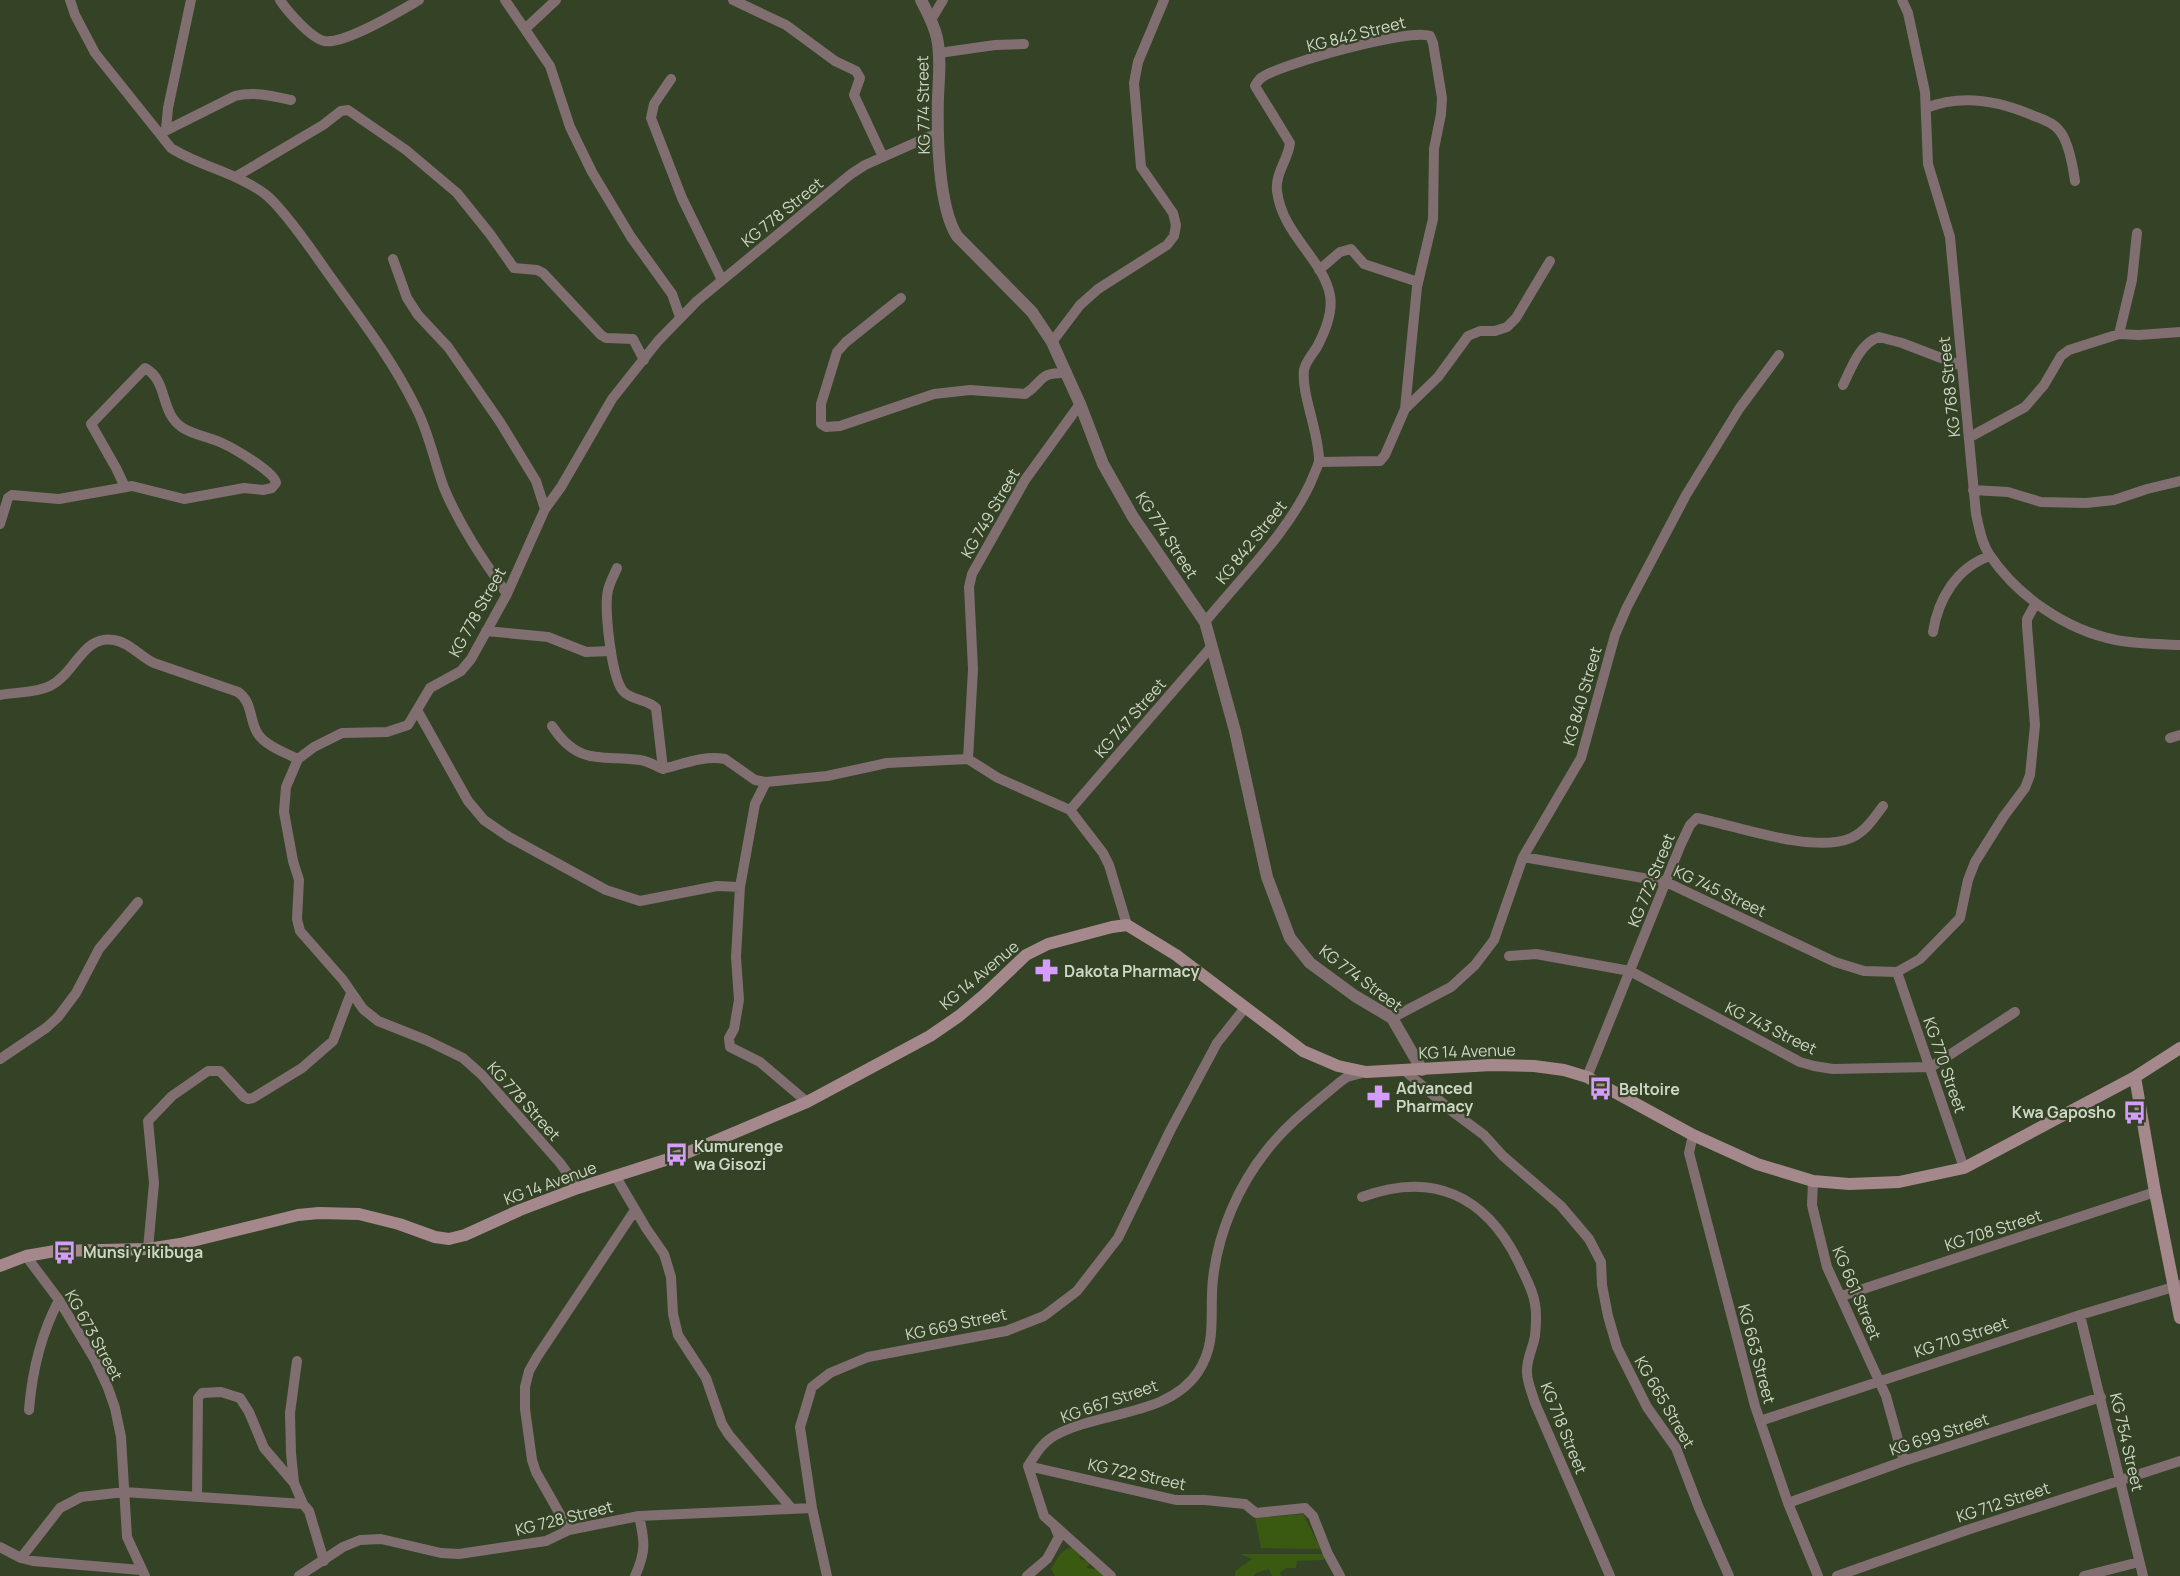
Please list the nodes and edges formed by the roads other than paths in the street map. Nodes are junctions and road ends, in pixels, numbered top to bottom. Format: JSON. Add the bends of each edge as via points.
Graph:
{"nodes":[{"id":1,"x":70,"y":0,"type":"edge"},
{"id":2,"x":191,"y":0,"type":"edge"},
{"id":3,"x":280,"y":0,"type":"edge"},
{"id":4,"x":419,"y":0,"type":"edge"},
{"id":5,"x":505,"y":0,"type":"edge"},
{"id":6,"x":556,"y":0,"type":"edge"},
{"id":7,"x":733,"y":0,"type":"edge"},
{"id":8,"x":921,"y":0,"type":"edge"},
{"id":9,"x":943,"y":0,"type":"edge"},
{"id":10,"x":1164,"y":0,"type":"edge"},
{"id":11,"x":1902,"y":0,"type":"edge"},
{"id":12,"x":931,"y":20,"type":"junction"},
{"id":13,"x":526,"y":28,"type":"junction"},
{"id":14,"x":1024,"y":44,"type":"dead end"},
{"id":15,"x":939,"y":53,"type":"junction"},
{"id":16,"x":671,"y":78,"type":"dead end"},
{"id":17,"x":291,"y":100,"type":"dead end"},
{"id":18,"x":1926,"y":108,"type":"junction"},
{"id":19,"x":164,"y":131,"type":"junction"},
{"id":20,"x":937,"y":132,"type":"junction"},
{"id":21,"x":883,"y":157,"type":"junction"},
{"id":22,"x":237,"y":176,"type":"junction"},
{"id":23,"x":2075,"y":181,"type":"dead end"},
{"id":24,"x":2137,"y":233,"type":"dead end"},
{"id":25,"x":393,"y":259,"type":"dead end"},
{"id":26,"x":1550,"y":261,"type":"dead end"},
{"id":27,"x":1319,"y":270,"type":"junction"},
{"id":28,"x":722,"y":280,"type":"junction"},
{"id":29,"x":1418,"y":282,"type":"junction"},
{"id":30,"x":901,"y":298,"type":"dead end"},
{"id":31,"x":680,"y":317,"type":"junction"},
{"id":32,"x":2180,"y":332,"type":"edge"},
{"id":33,"x":2119,"y":334,"type":"junction"},
{"id":34,"x":1052,"y":342,"type":"junction"},
{"id":35,"x":1779,"y":354,"type":"dead end"},
{"id":36,"x":644,"y":360,"type":"junction"},
{"id":37,"x":1962,"y":366,"type":"junction"},
{"id":38,"x":1067,"y":373,"type":"junction"},
{"id":39,"x":1844,"y":385,"type":"dead end"},
{"id":40,"x":1080,"y":404,"type":"junction"},
{"id":41,"x":1405,"y":410,"type":"junction"},
{"id":42,"x":1970,"y":437,"type":"junction"},
{"id":43,"x":1319,"y":462,"type":"junction"},
{"id":44,"x":2180,"y":482,"type":"edge"},
{"id":45,"x":125,"y":487,"type":"junction"},
{"id":46,"x":1973,"y":490,"type":"junction"},
{"id":47,"x":545,"y":509,"type":"junction"},
{"id":48,"x":0,"y":524,"type":"edge"},
{"id":49,"x":1990,"y":556,"type":"junction"},
{"id":50,"x":617,"y":568,"type":"dead end"},
{"id":51,"x":507,"y":594,"type":"junction"},
{"id":52,"x":2036,"y":603,"type":"junction"},
{"id":53,"x":1205,"y":622,"type":"junction"},
{"id":54,"x":486,"y":631,"type":"junction"},
{"id":55,"x":1933,"y":632,"type":"dead end"},
{"id":56,"x":2180,"y":645,"type":"edge"},
{"id":57,"x":1212,"y":646,"type":"junction"},
{"id":58,"x":611,"y":651,"type":"junction"},
{"id":59,"x":0,"y":694,"type":"edge"},
{"id":60,"x":417,"y":710,"type":"junction"},
{"id":61,"x":552,"y":726,"type":"dead end"},
{"id":62,"x":298,"y":759,"type":"junction"},
{"id":63,"x":968,"y":759,"type":"junction"},
{"id":64,"x":663,"y":769,"type":"junction"},
{"id":65,"x":766,"y":782,"type":"junction"},
{"id":66,"x":1883,"y":806,"type":"dead end"},
{"id":67,"x":1070,"y":810,"type":"junction"},
{"id":68,"x":1523,"y":857,"type":"junction"},
{"id":69,"x":1666,"y":882,"type":"junction"},
{"id":70,"x":740,"y":886,"type":"junction"},
{"id":71,"x":138,"y":902,"type":"dead end"},
{"id":72,"x":1126,"y":926,"type":"junction"},
{"id":73,"x":1509,"y":956,"type":"dead end"},
{"id":74,"x":1630,"y":971,"type":"junction"},
{"id":75,"x":1897,"y":972,"type":"junction"},
{"id":76,"x":351,"y":993,"type":"junction"},
{"id":77,"x":1244,"y":1009,"type":"junction"},
{"id":78,"x":2015,"y":1012,"type":"dead end"},
{"id":79,"x":1392,"y":1018,"type":"junction"},
{"id":80,"x":2180,"y":1048,"type":"edge"},
{"id":81,"x":0,"y":1059,"type":"edge"},
{"id":82,"x":1931,"y":1067,"type":"junction"},
{"id":83,"x":1404,"y":1070,"type":"junction"},
{"id":84,"x":1422,"y":1070,"type":"junction"},
{"id":85,"x":1366,"y":1072,"type":"junction"},
{"id":86,"x":1587,"y":1077,"type":"junction"},
{"id":87,"x":2135,"y":1077,"type":"junction"},
{"id":88,"x":807,"y":1102,"type":"junction"},
{"id":89,"x":1693,"y":1135,"type":"junction"},
{"id":90,"x":1964,"y":1168,"type":"junction"},
{"id":91,"x":616,"y":1177,"type":"junction"},
{"id":92,"x":1814,"y":1181,"type":"junction"},
{"id":93,"x":578,"y":1188,"type":"junction"},
{"id":94,"x":2155,"y":1192,"type":"junction"},
{"id":95,"x":1362,"y":1197,"type":"dead end"},
{"id":96,"x":635,"y":1210,"type":"junction"},
{"id":97,"x":148,"y":1249,"type":"junction"},
{"id":98,"x":26,"y":1256,"type":"junction"},
{"id":99,"x":0,"y":1266,"type":"edge"},
{"id":100,"x":2177,"y":1286,"type":"edge"},
{"id":101,"x":1842,"y":1296,"type":"junction"},
{"id":102,"x":59,"y":1300,"type":"junction"},
{"id":103,"x":2080,"y":1315,"type":"junction"},
{"id":104,"x":2180,"y":1318,"type":"edge"},
{"id":105,"x":297,"y":1361,"type":"dead end"},
{"id":106,"x":1880,"y":1380,"type":"junction"},
{"id":107,"x":2101,"y":1397,"type":"junction"},
{"id":108,"x":29,"y":1410,"type":"dead end"},
{"id":109,"x":1760,"y":1421,"type":"junction"},
{"id":110,"x":1904,"y":1461,"type":"junction"},
{"id":111,"x":2180,"y":1461,"type":"edge"},
{"id":112,"x":1028,"y":1467,"type":"junction"},
{"id":113,"x":2120,"y":1480,"type":"junction"},
{"id":114,"x":294,"y":1483,"type":"junction"},
{"id":115,"x":124,"y":1492,"type":"junction"},
{"id":116,"x":197,"y":1497,"type":"junction"},
{"id":117,"x":1788,"y":1503,"type":"junction"},
{"id":118,"x":303,"y":1504,"type":"junction"},
{"id":119,"x":812,"y":1508,"type":"junction"},
{"id":120,"x":792,"y":1509,"type":"junction"},
{"id":121,"x":639,"y":1516,"type":"junction"},
{"id":122,"x":1044,"y":1516,"type":"junction"},
{"id":123,"x":569,"y":1530,"type":"junction"},
{"id":124,"x":0,"y":1547,"type":"edge"},
{"id":125,"x":21,"y":1558,"type":"junction"},
{"id":126,"x":324,"y":1561,"type":"junction"},
{"id":127,"x":2139,"y":1562,"type":"junction"},
{"id":128,"x":143,"y":1573,"type":"edge"},
{"id":129,"x":299,"y":1576,"type":"edge"},
{"id":130,"x":635,"y":1576,"type":"edge"},
{"id":131,"x":826,"y":1576,"type":"edge"},
{"id":132,"x":1027,"y":1576,"type":"edge"},
{"id":133,"x":1111,"y":1576,"type":"edge"},
{"id":134,"x":1340,"y":1576,"type":"edge"},
{"id":135,"x":1610,"y":1576,"type":"edge"},
{"id":136,"x":1729,"y":1576,"type":"edge"},
{"id":137,"x":1818,"y":1576,"type":"edge"},
{"id":138,"x":1837,"y":1576,"type":"edge"},
{"id":139,"x":2084,"y":1576,"type":"edge"},
{"id":140,"x":2143,"y":1576,"type":"edge"}],
"edges":[{"from":1,"to":19,"type":"street","via":[[95,53]]},
{"from":2,"to":19,"type":"street"},
{"from":3,"to":4,"type":"street","via":[[314,36],[331,42],[349,37]]},
{"from":5,"to":13,"type":"street"},
{"from":6,"to":13,"type":"street"},
{"from":7,"to":21,"type":"street","via":[[786,25],[835,61],[856,71],[860,78],[854,95]]},
{"from":8,"to":12,"type":"street","name":"KG 774 Street"},
{"from":9,"to":12,"type":"street"},
{"from":10,"to":34,"type":"street","via":[[1138,62],[1134,83],[1141,167],[1173,213],[1174,236],[1167,245],[1098,289],[1080,305]]},
{"from":11,"to":18,"type":"street","name":"KG 768 Street","via":[[1908,13]]},
{"from":12,"to":15,"type":"street","name":"KG 774 Street"},
{"from":13,"to":31,"type":"street","via":[[550,66],[570,127],[592,172],[631,237],[672,294]]},
{"from":14,"to":15,"type":"street"},
{"from":15,"to":20,"type":"street","name":"KG 774 Street"},
{"from":16,"to":28,"type":"street","via":[[654,104],[651,118],[682,198]]},
{"from":17,"to":19,"type":"street","via":[[244,93]]},
{"from":18,"to":23,"type":"street","via":[[1976,100],[2024,111],[2052,123],[2061,132]]},
{"from":18,"to":37,"type":"street","name":"KG 768 Street","via":[[1928,164],[1950,237]]},
{"from":19,"to":22,"type":"street","via":[[171,148],[181,155]]},
{"from":20,"to":21,"type":"street","name":"KG 778 Street"},
{"from":20,"to":34,"type":"street","name":"KG 774 Street","via":[[950,224],[957,236],[1032,312]]},
{"from":21,"to":28,"type":"street","name":"KG 778 Street","via":[[851,174]]},
{"from":22,"to":36,"type":"street","via":[[348,110],[406,150],[457,194],[514,268],[540,271],[601,335],[633,339]]},
{"from":22,"to":51,"type":"street","via":[[268,196],[282,213],[395,370],[424,425],[453,509]]},
{"from":24,"to":33,"type":"street","via":[[2132,280]]},
{"from":25,"to":47,"type":"street","via":[[407,298],[426,326],[453,354],[500,422],[536,481]]},
{"from":26,"to":41,"type":"street","via":[[1508,327],[1468,336],[1438,377]]},
{"from":27,"to":29,"type":"street","via":[[1340,252],[1351,249],[1364,264]]},
{"from":27,"to":29,"type":"street","name":"KG 842 Street","via":[[1283,213],[1277,190],[1278,174],[1290,143],[1255,86],[1265,76],[1332,51],[1425,34],[1430,36],[1438,70],[1442,114],[1434,149],[1433,219]]},
{"from":27,"to":43,"type":"street","name":"KG 842 Street","via":[[1330,296],[1330,309],[1324,332],[1307,360],[1304,378]]},
{"from":28,"to":31,"type":"street","name":"KG 778 Street"},
{"from":29,"to":41,"type":"street"},
{"from":30,"to":38,"type":"street","via":[[837,352],[821,404],[821,424],[840,426],[934,394],[970,390],[1025,394],[1044,375]]},
{"from":31,"to":36,"type":"street","name":"KG 778 Street"},
{"from":32,"to":33,"type":"street"},
{"from":33,"to":42,"type":"street","via":[[2061,356],[2025,407]]},
{"from":34,"to":38,"type":"street","name":"KG 774 Street"},
{"from":35,"to":68,"type":"street","name":"KG 840 Street","via":[[1739,409],[1686,495],[1627,607],[1615,635],[1581,758]]},
{"from":36,"to":47,"type":"street","name":"KG 778 Street","via":[[612,399]]},
{"from":37,"to":39,"type":"street","via":[[1879,337],[1858,357]]},
{"from":37,"to":42,"type":"street","name":"KG 768 Street"},
{"from":38,"to":40,"type":"street","name":"KG 774 Street"},
{"from":40,"to":53,"type":"street","name":"KG 774 Street","via":[[1103,464],[1133,517]]},
{"from":40,"to":63,"type":"street","name":"KG 749 Street","via":[[1025,480],[972,574],[969,587],[973,669]]},
{"from":41,"to":43,"type":"street","via":[[1380,461]]},
{"from":42,"to":46,"type":"street","name":"KG 768 Street"},
{"from":43,"to":53,"type":"street","name":"KG 842 Street","via":[[1293,516]]},
{"from":44,"to":46,"type":"street","via":[[2101,502],[2041,502],[2008,492]]},
{"from":45,"to":45,"type":"street","via":[[184,499],[244,488],[272,488],[276,478],[222,443],[180,426],[168,413],[158,380],[145,368],[91,424]]},
{"from":45,"to":48,"type":"street","via":[[59,499],[12,495]]},
{"from":46,"to":49,"type":"street","name":"KG 768 Street","via":[[1981,536]]},
{"from":47,"to":51,"type":"street","name":"KG 778 Street"},
{"from":49,"to":52,"type":"street","name":"KG 768 Street"},
{"from":49,"to":55,"type":"street","via":[[1949,588]]},
{"from":50,"to":58,"type":"street","via":[[607,597]]},
{"from":51,"to":54,"type":"street","name":"KG 778 Street"},
{"from":52,"to":56,"type":"street","name":"KG 768 Street","via":[[2061,620],[2098,635]]},
{"from":52,"to":75,"type":"street","via":[[2027,619],[2035,725],[2030,775],[1975,862],[1960,918],[1920,959]]},
{"from":53,"to":57,"type":"street","name":"KG 774 Street"},
{"from":54,"to":58,"type":"street","via":[[548,637],[586,652]]},
{"from":54,"to":60,"type":"street","name":"KG 778 Street","via":[[461,671],[430,688]]},
{"from":57,"to":67,"type":"street","name":"KG 747 Street"},
{"from":57,"to":79,"type":"street","name":"KG 774 Street","via":[[1268,878],[1290,938],[1310,963]]},
{"from":58,"to":64,"type":"street","via":[[614,672],[624,692],[656,708]]},
{"from":59,"to":62,"type":"street","via":[[51,686],[65,676],[89,645],[115,640],[154,663],[238,692],[244,696],[257,734]]},
{"from":60,"to":62,"type":"street","name":"KG 778 Street","via":[[412,722],[399,730],[342,733]]},
{"from":60,"to":70,"type":"street","via":[[468,801],[484,820],[606,890],[640,901],[717,886]]},
{"from":61,"to":64,"type":"street","via":[[560,738],[589,757],[642,760]]},
{"from":62,"to":76,"type":"street","name":"KG 778 Street","via":[[286,788],[284,812],[299,880],[297,919],[300,931]]},
{"from":63,"to":65,"type":"street","via":[[887,763],[836,775]]},
{"from":63,"to":67,"type":"street","via":[[998,778]]},
{"from":64,"to":65,"type":"street","via":[[719,758],[755,780]]},
{"from":65,"to":70,"type":"street","via":[[755,804]]},
{"from":66,"to":69,"type":"street","name":"KG 772 Street","via":[[1862,831],[1851,838],[1827,842],[1804,842],[1697,818],[1690,825]]},
{"from":67,"to":72,"type":"street","via":[[1109,865]]},
{"from":68,"to":69,"type":"street","name":"KG 745 Street"},
{"from":68,"to":79,"type":"street","name":"KG 840 Street","via":[[1494,940],[1475,965],[1451,987]]},
{"from":69,"to":74,"type":"street","name":"KG 772 Street"},
{"from":69,"to":75,"type":"street","name":"KG 745 Street","via":[[1835,962],[1864,971]]},
{"from":70,"to":88,"type":"street","via":[[736,957],[739,1000],[730,1047],[760,1062]]},
{"from":71,"to":81,"type":"street","via":[[99,949],[76,993],[58,1017]]},
{"from":72,"to":77,"type":"main road","name":"KG 14 Avenue","via":[[1176,956]]},
{"from":72,"to":88,"type":"main road","name":"KG 14 Avenue","via":[[1075,936],[1026,955],[959,1016],[930,1036]]},
{"from":73,"to":74,"type":"street","name":"KG 743 Street","via":[[1536,954]]},
{"from":74,"to":82,"type":"street","name":"KG 743 Street","via":[[1800,1062],[1833,1069]]},
{"from":74,"to":86,"type":"street","name":"KG 772 Street"},
{"from":75,"to":82,"type":"street","name":"KG 770 Street"},
{"from":76,"to":93,"type":"street","name":"KG 778 Street","via":[[378,1021],[463,1058],[537,1137]]},
{"from":76,"to":97,"type":"street","via":[[333,1041],[302,1068],[254,1098],[244,1097],[220,1071],[208,1071],[152,1115],[148,1130],[154,1183]]},
{"from":77,"to":85,"type":"main road","name":"KG 14 Avenue","via":[[1303,1051],[1338,1066]]},
{"from":77,"to":119,"type":"street","name":"KG 669 Street","via":[[1217,1043],[1118,1238],[1077,1291],[1044,1316],[1006,1331],[868,1357],[830,1373],[812,1387],[800,1427]]},
{"from":78,"to":82,"type":"street"},
{"from":79,"to":84,"type":"street","name":"KG 774 Street"},
{"from":80,"to":87,"type":"main road","name":"KG 14 Avenue"},
{"from":82,"to":90,"type":"street","name":"KG 770 Street"},
{"from":83,"to":84,"type":"main road","name":"KG 14 Avenue"},
{"from":83,"to":85,"type":"main road","name":"KG 14 Avenue"},
{"from":83,"to":136,"type":"street","name":"KG 665 Street","via":[[1562,1206],[1589,1239],[1601,1262],[1606,1306],[1617,1347],[1647,1407],[1676,1448]]},
{"from":84,"to":86,"type":"main road","name":"KG 14 Avenue","via":[[1534,1065]]},
{"from":85,"to":112,"type":"street","name":"KG 667 Street","via":[[1347,1077],[1297,1119],[1267,1149],[1243,1185],[1226,1224],[1213,1282],[1210,1349],[1198,1372],[1156,1403],[1054,1436]]},
{"from":86,"to":89,"type":"main road","name":"KG 14 Avenue"},
{"from":87,"to":90,"type":"main road","name":"KG 14 Avenue"},
{"from":87,"to":94,"type":"main road"},
{"from":88,"to":91,"type":"main road","name":"KG 14 Avenue","via":[[684,1154]]},
{"from":89,"to":92,"type":"main road","name":"KG 14 Avenue","via":[[1756,1164]]},
{"from":89,"to":109,"type":"street","name":"KG 663 Street","via":[[1689,1153]]},
{"from":90,"to":92,"type":"main road","name":"KG 14 Avenue","via":[[1881,1184]]},
{"from":91,"to":93,"type":"main road","name":"KG 14 Avenue"},
{"from":91,"to":96,"type":"street"},
{"from":92,"to":101,"type":"street","name":"KG 661 Street","via":[[1812,1205],[1819,1240],[1832,1282]]},
{"from":93,"to":97,"type":"main road","name":"KG 14 Avenue","via":[[449,1239],[359,1214],[320,1213]]},
{"from":94,"to":100,"type":"main road"},
{"from":94,"to":101,"type":"street","name":"KG 708 Street"},
{"from":95,"to":135,"type":"street","name":"KG 718 Street","via":[[1409,1186],[1451,1192],[1482,1212],[1512,1249],[1536,1307],[1527,1377]]},
{"from":96,"to":120,"type":"street","via":[[668,1263],[678,1335],[706,1378],[722,1424]]},
{"from":96,"to":123,"type":"street","via":[[537,1357],[525,1387],[536,1472]]},
{"from":97,"to":98,"type":"main road","name":"KG 14 Avenue","via":[[76,1250]]},
{"from":98,"to":99,"type":"main road","name":"KG 14 Avenue"},
{"from":98,"to":102,"type":"street","name":"KG 673 Street"},
{"from":100,"to":103,"type":"street","name":"KG 710 Street"},
{"from":100,"to":104,"type":"main road"},
{"from":101,"to":106,"type":"street","name":"KG 661 Street"},
{"from":102,"to":108,"type":"street","via":[[48,1321],[34,1371]]},
{"from":102,"to":115,"type":"street","name":"KG 673 Street","via":[[95,1360],[112,1398],[121,1437]]},
{"from":103,"to":106,"type":"street","name":"KG 710 Street"},
{"from":103,"to":107,"type":"street","name":"KG 754 Street"},
{"from":105,"to":114,"type":"street","via":[[290,1413]]},
{"from":106,"to":109,"type":"street","name":"KG 710 Street"},
{"from":106,"to":110,"type":"street","name":"KG 661 Street"},
{"from":107,"to":110,"type":"street","name":"KG 699 Street"},
{"from":107,"to":113,"type":"street","name":"KG 754 Street"},
{"from":109,"to":117,"type":"street","name":"KG 663 Street"},
{"from":110,"to":117,"type":"street","name":"KG 699 Street"},
{"from":111,"to":113,"type":"street","name":"KG 712 Street"},
{"from":112,"to":122,"type":"street"},
{"from":112,"to":134,"type":"street","name":"KG 722 Street","via":[[1176,1500],[1245,1504],[1256,1513],[1305,1508],[1313,1516]]},
{"from":113,"to":127,"type":"street","name":"KG 754 Street"},
{"from":113,"to":138,"type":"street","name":"KG 712 Street"},
{"from":114,"to":116,"type":"street","via":[[264,1448],[240,1398],[220,1392],[202,1393],[198,1398]]},
{"from":114,"to":118,"type":"street"},
{"from":115,"to":116,"type":"street"},
{"from":115,"to":125,"type":"street","via":[[81,1497],[60,1508]]},
{"from":115,"to":128,"type":"street","name":"KG 673 Street","via":[[127,1537]]},
{"from":116,"to":118,"type":"street"},
{"from":117,"to":137,"type":"street","name":"KG 663 Street"},
{"from":118,"to":126,"type":"street","via":[[309,1511]]},
{"from":119,"to":120,"type":"street","name":"KG 728 Street"},
{"from":119,"to":131,"type":"street","name":"KG 669 Street"},
{"from":120,"to":121,"type":"street","name":"KG 728 Street"},
{"from":121,"to":123,"type":"street","name":"KG 728 Street"},
{"from":121,"to":130,"type":"street","via":[[645,1542]]},
{"from":122,"to":132,"type":"street","via":[[1054,1525],[1059,1538],[1047,1559]]},
{"from":122,"to":133,"type":"street"},
{"from":123,"to":126,"type":"street","name":"KG 728 Street","via":[[546,1541],[459,1554],[381,1539],[360,1540]]},
{"from":124,"to":125,"type":"street"},
{"from":125,"to":128,"type":"street"},
{"from":126,"to":129,"type":"street","name":"KG 728 Street"},
{"from":127,"to":139,"type":"street"},
{"from":127,"to":140,"type":"street","name":"KG 754 Street"}]}
